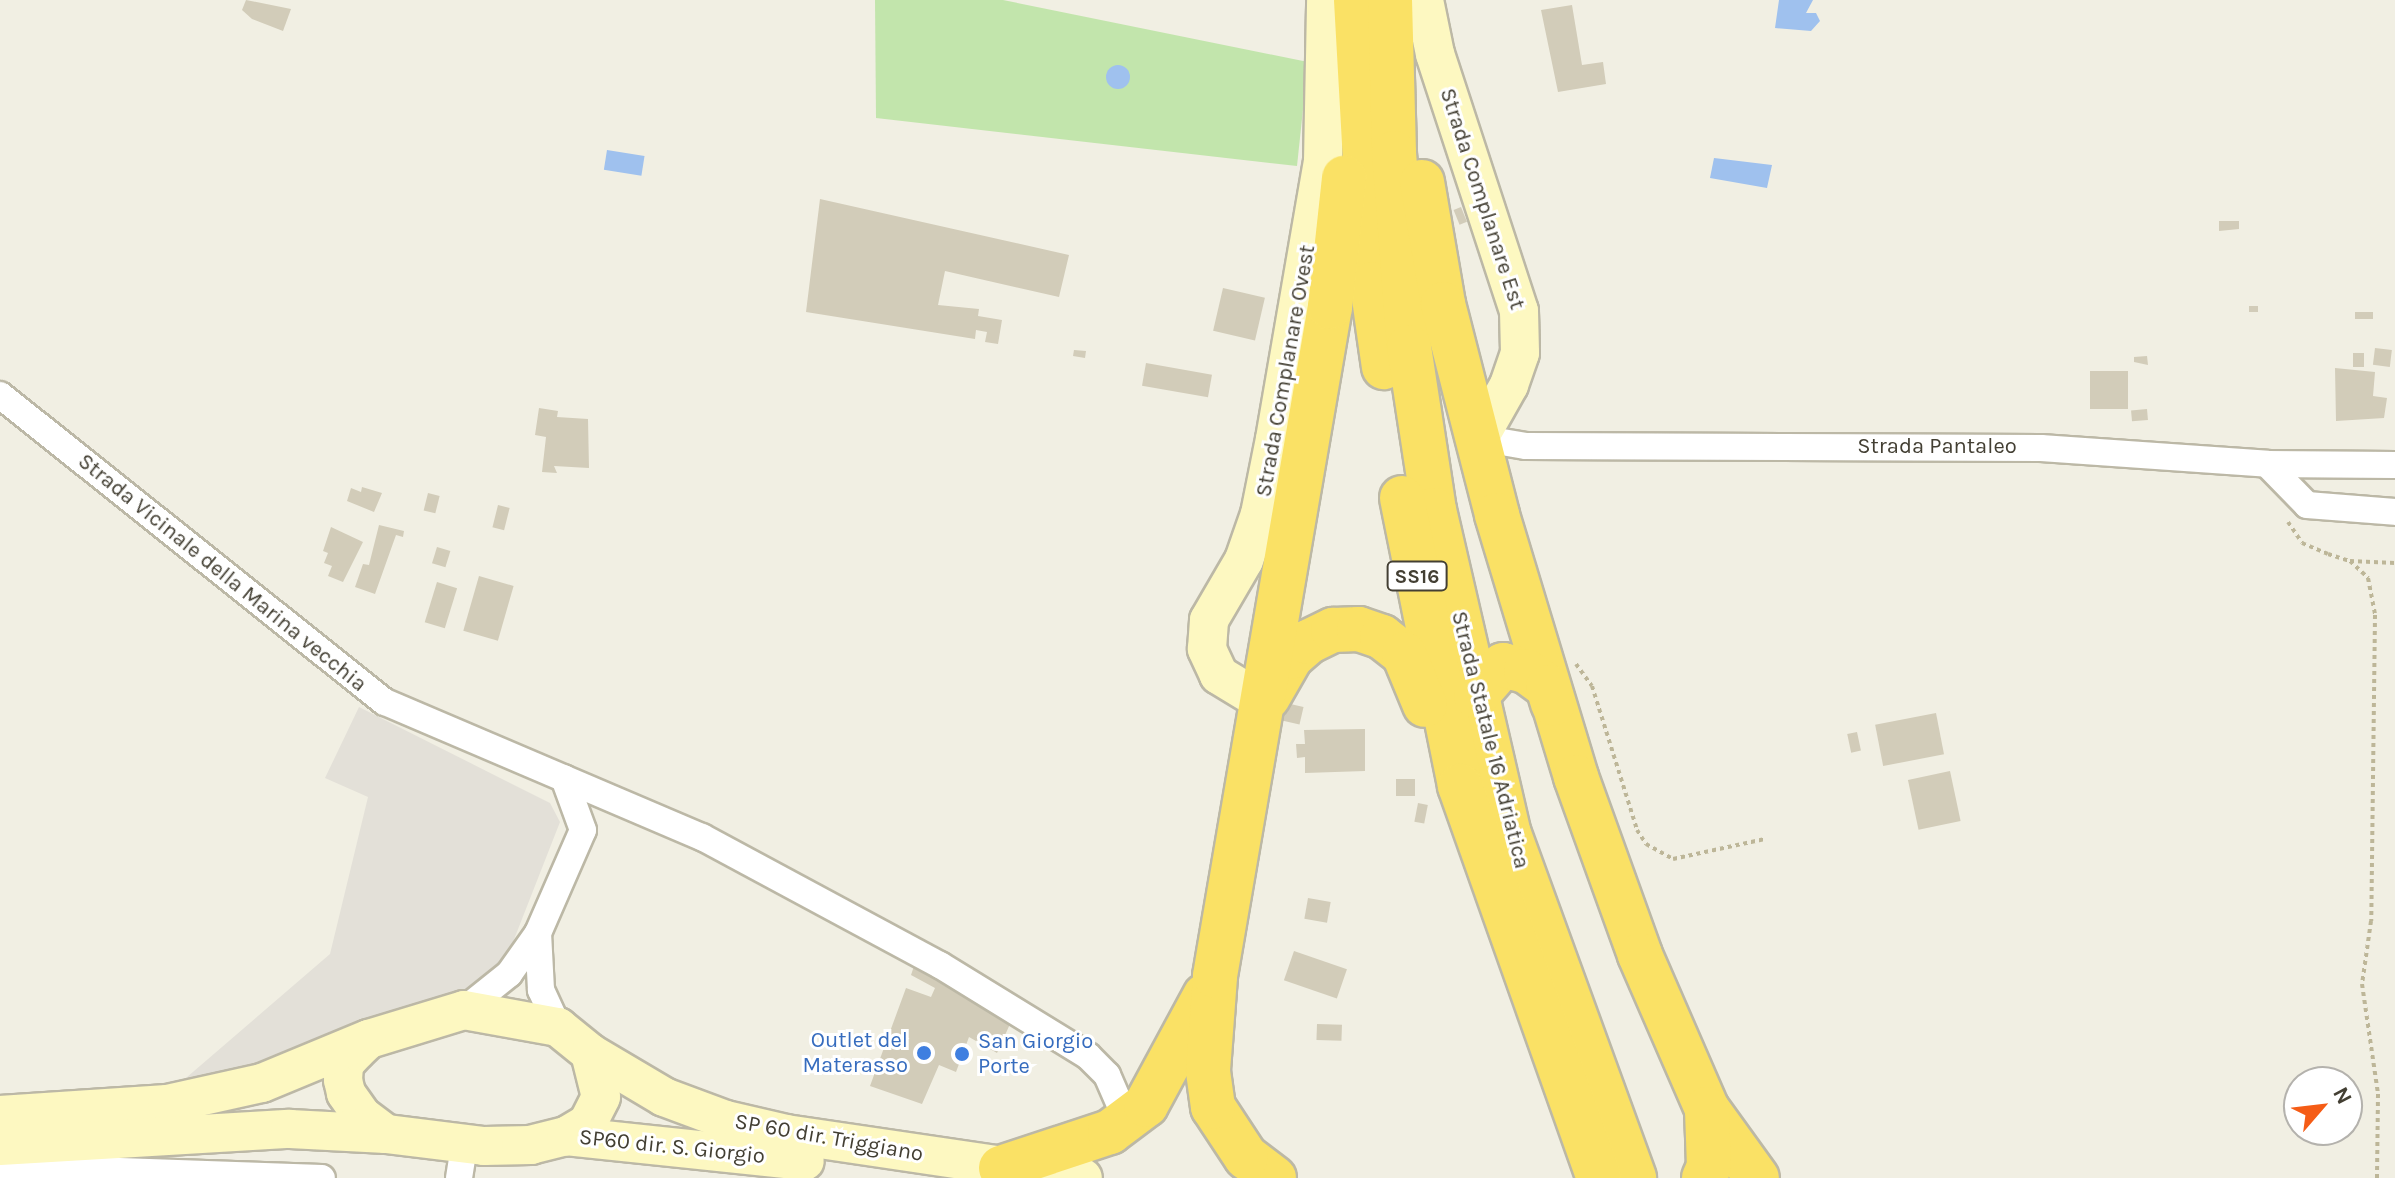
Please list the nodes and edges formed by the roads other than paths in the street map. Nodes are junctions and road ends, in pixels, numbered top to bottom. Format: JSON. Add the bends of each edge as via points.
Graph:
{"nodes":[{"id":1,"x":1326,"y":0,"type":"edge"},
{"id":2,"x":1356,"y":0,"type":"edge"},
{"id":3,"x":1424,"y":0,"type":"edge"},
{"id":4,"x":1379,"y":28,"type":"edge"},
{"id":5,"x":0,"y":395,"type":"edge"},
{"id":6,"x":1479,"y":438,"type":"junction"},
{"id":7,"x":2267,"y":464,"type":"junction"},
{"id":8,"x":2395,"y":465,"type":"edge"},
{"id":9,"x":2395,"y":512,"type":"edge"},
{"id":10,"x":1524,"y":599,"type":"junction"},
{"id":11,"x":1489,"y":680,"type":"junction"},
{"id":12,"x":1265,"y":703,"type":"junction"},
{"id":13,"x":1553,"y":703,"type":"junction"},
{"id":14,"x":564,"y":778,"type":"junction"},
{"id":15,"x":1460,"y":786,"type":"junction"},
{"id":16,"x":634,"y":809,"type":"junction"},
{"id":17,"x":583,"y":830,"type":"junction"},
{"id":18,"x":538,"y":933,"type":"junction"},
{"id":19,"x":1215,"y":976,"type":"junction"},
{"id":20,"x":464,"y":1010,"type":"junction"},
{"id":21,"x":558,"y":1027,"type":"junction"},
{"id":22,"x":369,"y":1039,"type":"junction"},
{"id":23,"x":590,"y":1053,"type":"junction"},
{"id":24,"x":1707,"y":1109,"type":"junction"},
{"id":25,"x":4,"y":1121,"type":"edge"},
{"id":26,"x":1127,"y":1121,"type":"junction"},
{"id":27,"x":1595,"y":1125,"type":"junction"},
{"id":28,"x":386,"y":1134,"type":"junction"},
{"id":29,"x":566,"y":1136,"type":"junction"},
{"id":30,"x":461,"y":1161,"type":"edge"},
{"id":31,"x":1001,"y":1168,"type":"junction"},
{"id":32,"x":0,"y":1173,"type":"edge"},
{"id":33,"x":322,"y":1178,"type":"edge"},
{"id":34,"x":921,"y":1178,"type":"edge"},
{"id":35,"x":1083,"y":1178,"type":"edge"},
{"id":36,"x":1274,"y":1178,"type":"edge"},
{"id":37,"x":1599,"y":1178,"type":"edge"},
{"id":38,"x":1634,"y":1178,"type":"edge"},
{"id":39,"x":1704,"y":1178,"type":"edge"},
{"id":40,"x":1757,"y":1178,"type":"edge"}],
"edges":[{"from":1,"to":12,"type":"main road","name":"Strada Complanare Ovest","via":[[1323,162],[1275,439],[1260,514],[1244,560],[1209,620],[1207,649],[1219,675]]},
{"from":2,"to":4,"type":"highway","name":"Strada Statale 16 Adriatica","number":"SS16"},
{"from":3,"to":6,"type":"main road","name":"Strada Complanare Est","via":[[1435,54],[1519,311],[1522,335],[1509,385]]},
{"from":4,"to":6,"type":"highway","number":"SS16","via":[[1410,108],[1443,304]]},
{"from":4,"to":11,"type":"highway","name":"Strada Statale 16 Adriatica","number":"SS16","via":[[1409,347],[1434,510]]},
{"from":4,"to":12,"type":"highway","number":"SS16"},
{"from":4,"to":15,"type":"highway","name":"Strada Statale 16 Adriatica","number":"SS16","via":[[1372,284],[1405,517]]},
{"from":5,"to":14,"type":"street","name":"Strada Vicinale della Marina vecchia","via":[[385,702]]},
{"from":6,"to":7,"type":"street","name":"Strada Pantaleo","via":[[1526,446],[2041,448]]},
{"from":6,"to":10,"type":"highway","number":"SS16"},
{"from":7,"to":8,"type":"street","name":"Strada Pantaleo"},
{"from":7,"to":9,"type":"street","via":[[2307,505]]},
{"from":10,"to":11,"type":"highway","number":"SS16","via":[[1520,633]]},
{"from":10,"to":13,"type":"highway","number":"SS16"},
{"from":11,"to":13,"type":"highway","number":"SS16","via":[[1526,671],[1548,687]]},
{"from":11,"to":27,"type":"highway","name":"Strada Statale 16 Adriatica","number":"SS16","via":[[1509,834]]},
{"from":12,"to":15,"type":"highway","number":"SS16","via":[[1291,657],[1308,642],[1333,630],[1359,629],[1382,637],[1404,654],[1418,677],[1438,753]]},
{"from":12,"to":19,"type":"highway","number":"SS16"},
{"from":13,"to":24,"type":"highway","number":"SS16","via":[[1635,940]]},
{"from":14,"to":16,"type":"street","name":"Strada Vicinale della Marina vecchia"},
{"from":14,"to":17,"type":"street"},
{"from":15,"to":27,"type":"highway","name":"Strada Statale 16 Adriatica","number":"SS16"},
{"from":16,"to":17,"type":"street"},
{"from":16,"to":26,"type":"street","name":"Strada Vicinale della Marina vecchia","via":[[774,873],[940,965],[1088,1056],[1107,1075]]},
{"from":17,"to":18,"type":"street"},
{"from":18,"to":20,"type":"street","via":[[509,974]]},
{"from":18,"to":21,"type":"street","via":[[541,990]]},
{"from":19,"to":26,"type":"highway","via":[[1157,1092]]},
{"from":19,"to":36,"type":"highway","number":"SS16","via":[[1208,1070],[1213,1107],[1246,1157]]},
{"from":20,"to":21,"type":"main road"},
{"from":20,"to":22,"type":"main road"},
{"from":21,"to":23,"type":"main road","name":"SP 60 dir. Triggiano"},
{"from":22,"to":25,"type":"main road","via":[[262,1083],[194,1098]]},
{"from":22,"to":28,"type":"main road","via":[[344,1064],[346,1093],[362,1116]]},
{"from":23,"to":29,"type":"main road","via":[[601,1097],[588,1123]]},
{"from":23,"to":31,"type":"main road","name":"SP 60 dir. Triggiano","via":[[664,1097],[726,1120]]},
{"from":24,"to":39,"type":"highway","via":[[1709,1167]]},
{"from":24,"to":40,"type":"highway","number":"SS16"},
{"from":25,"to":28,"type":"main road","via":[[175,1135],[290,1129]]},
{"from":26,"to":31,"type":"highway","via":[[1110,1132]]},
{"from":27,"to":37,"type":"highway","name":"Strada Statale 16 Adriatica","number":"SS16"},
{"from":27,"to":38,"type":"highway","name":"Strada Statale 16 Adriatica","number":"SS16"},
{"from":28,"to":30,"type":"main road"},
{"from":29,"to":30,"type":"main road"},
{"from":29,"to":34,"type":"main road","name":"SP60 dir. S. Giorgio","via":[[738,1151]]},
{"from":31,"to":35,"type":"main road","name":"SP 60 dir. Triggiano"},
{"from":32,"to":33,"type":"street","via":[[62,1169]]}]}
